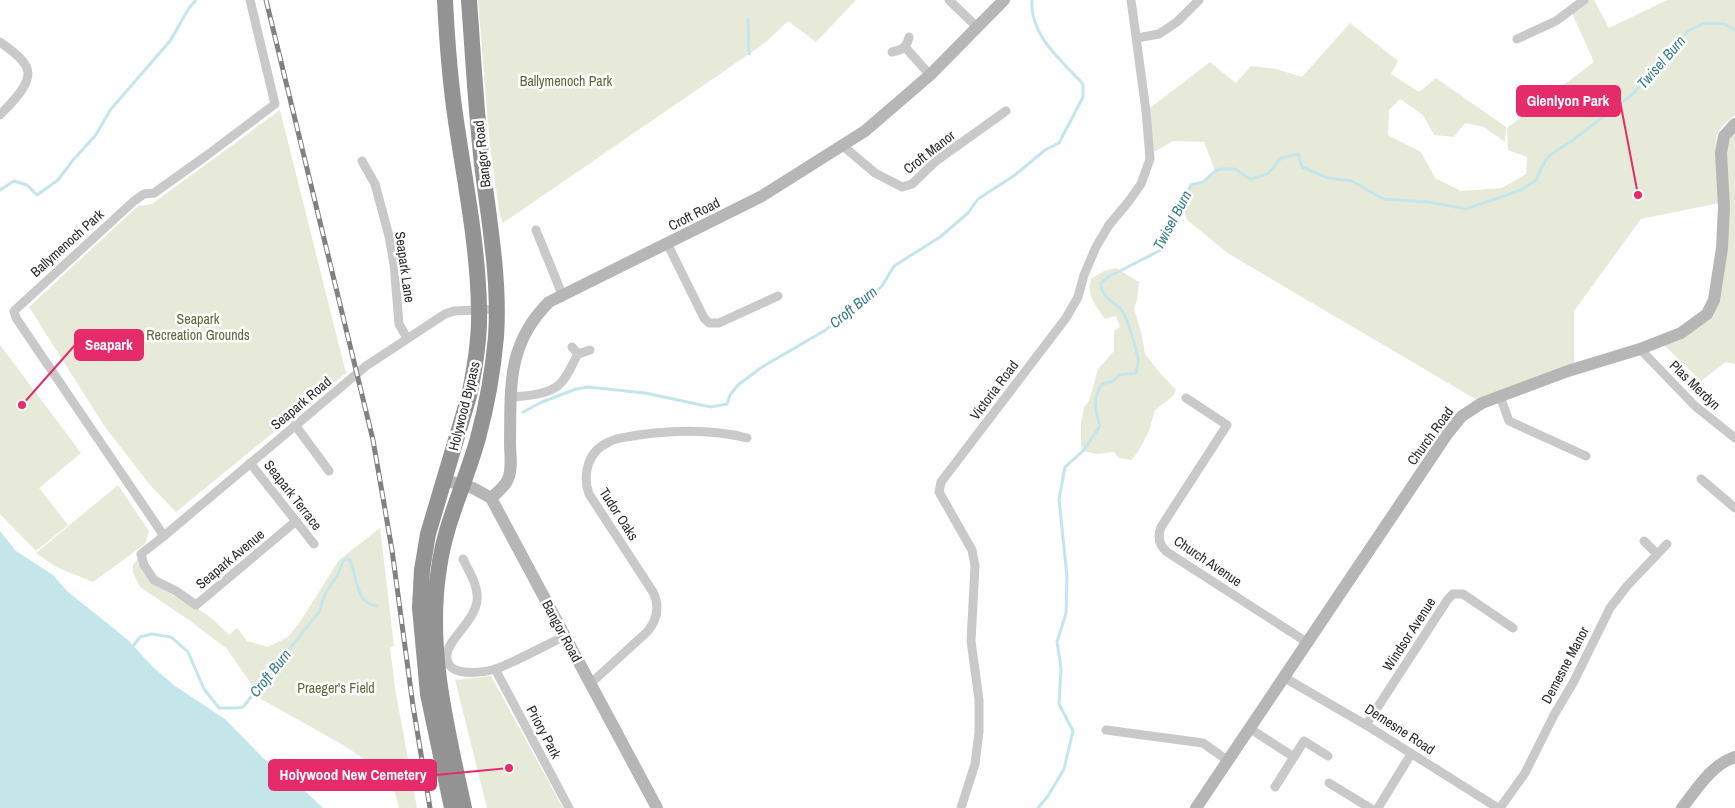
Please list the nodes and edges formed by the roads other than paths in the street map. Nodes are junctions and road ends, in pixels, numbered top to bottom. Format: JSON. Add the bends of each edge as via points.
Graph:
{"nodes":[{"id":1,"x":250,"y":0,"type":"edge"},
{"id":2,"x":445,"y":0,"type":"edge"},
{"id":3,"x":469,"y":0,"type":"edge"},
{"id":4,"x":949,"y":0,"type":"edge"},
{"id":5,"x":1004,"y":0,"type":"edge"},
{"id":6,"x":1131,"y":0,"type":"edge"},
{"id":7,"x":1199,"y":0,"type":"edge"},
{"id":8,"x":1584,"y":0,"type":"edge"},
{"id":9,"x":978,"y":28,"type":"junction"},
{"id":10,"x":909,"y":37,"type":"dead end"},
{"id":11,"x":1137,"y":38,"type":"junction"},
{"id":12,"x":1518,"y":39,"type":"dead end"},
{"id":13,"x":0,"y":42,"type":"edge"},
{"id":14,"x":905,"y":47,"type":"junction"},
{"id":15,"x":892,"y":52,"type":"dead end"},
{"id":16,"x":930,"y":75,"type":"junction"},
{"id":17,"x":1006,"y":111,"type":"dead end"},
{"id":18,"x":0,"y":115,"type":"edge"},
{"id":19,"x":1735,"y":124,"type":"edge"},
{"id":20,"x":843,"y":146,"type":"junction"},
{"id":21,"x":362,"y":161,"type":"dead end"},
{"id":22,"x":376,"y":165,"type":"dead end"},
{"id":23,"x":368,"y":170,"type":"junction"},
{"id":24,"x":536,"y":230,"type":"dead end"},
{"id":25,"x":667,"y":244,"type":"junction"},
{"id":26,"x":562,"y":294,"type":"junction"},
{"id":27,"x":778,"y":296,"type":"dead end"},
{"id":28,"x":497,"y":309,"type":"junction"},
{"id":29,"x":479,"y":310,"type":"junction"},
{"id":30,"x":407,"y":338,"type":"junction"},
{"id":31,"x":1640,"y":349,"type":"junction"},
{"id":32,"x":590,"y":350,"type":"dead end"},
{"id":33,"x":1500,"y":396,"type":"junction"},
{"id":34,"x":512,"y":397,"type":"junction"},
{"id":35,"x":1186,"y":398,"type":"dead end"},
{"id":36,"x":295,"y":426,"type":"junction"},
{"id":37,"x":747,"y":438,"type":"dead end"},
{"id":38,"x":1735,"y":438,"type":"edge"},
{"id":39,"x":1586,"y":456,"type":"dead end"},
{"id":40,"x":250,"y":463,"type":"junction"},
{"id":41,"x":329,"y":471,"type":"dead end"},
{"id":42,"x":444,"y":480,"type":"junction"},
{"id":43,"x":1701,"y":480,"type":"dead end"},
{"id":44,"x":462,"y":485,"type":"junction"},
{"id":45,"x":491,"y":498,"type":"junction"},
{"id":46,"x":1735,"y":508,"type":"edge"},
{"id":47,"x":296,"y":521,"type":"junction"},
{"id":48,"x":164,"y":536,"type":"junction"},
{"id":49,"x":1644,"y":541,"type":"dead end"},
{"id":50,"x":314,"y":544,"type":"dead end"},
{"id":51,"x":1667,"y":544,"type":"dead end"},
{"id":52,"x":140,"y":554,"type":"joint"},
{"id":53,"x":1657,"y":554,"type":"junction"},
{"id":54,"x":463,"y":559,"type":"dead end"},
{"id":55,"x":1513,"y":628,"type":"dead end"},
{"id":56,"x":564,"y":636,"type":"junction"},
{"id":57,"x":1308,"y":643,"type":"junction"},
{"id":58,"x":495,"y":669,"type":"junction"},
{"id":59,"x":1285,"y":678,"type":"junction"},
{"id":60,"x":590,"y":684,"type":"junction"},
{"id":61,"x":1366,"y":724,"type":"junction"},
{"id":62,"x":1249,"y":728,"type":"junction"},
{"id":63,"x":1106,"y":730,"type":"dead end"},
{"id":64,"x":1411,"y":754,"type":"junction"},
{"id":65,"x":1328,"y":756,"type":"dead end"},
{"id":66,"x":1294,"y":757,"type":"junction"},
{"id":67,"x":1735,"y":757,"type":"edge"},
{"id":68,"x":1227,"y":760,"type":"junction"},
{"id":69,"x":1330,"y":783,"type":"dead end"},
{"id":70,"x":1275,"y":787,"type":"dead end"},
{"id":71,"x":452,"y":808,"type":"edge"},
{"id":72,"x":464,"y":808,"type":"edge"},
{"id":73,"x":569,"y":808,"type":"edge"},
{"id":74,"x":657,"y":808,"type":"edge"},
{"id":75,"x":961,"y":808,"type":"edge"},
{"id":76,"x":1196,"y":808,"type":"edge"},
{"id":77,"x":1370,"y":808,"type":"edge"},
{"id":78,"x":1378,"y":808,"type":"edge"},
{"id":79,"x":1499,"y":808,"type":"edge"},
{"id":80,"x":1682,"y":808,"type":"edge"}],
"edges":[{"from":1,"to":48,"type":"street","name":"Ballymenoch Park","via":[[274,104],[154,193],[144,194],[14,311]]},
{"from":2,"to":29,"type":"highway","name":"Holywood Bypass","via":[[447,51]]},
{"from":3,"to":28,"type":"highway","name":"Bangor Road"},
{"from":4,"to":9,"type":"street"},
{"from":5,"to":9,"type":"street","name":"Croft Road"},
{"from":6,"to":11,"type":"street","name":"Victoria Road"},
{"from":7,"to":11,"type":"street","via":[[1177,22],[1159,34]]},
{"from":8,"to":12,"type":"street","via":[[1556,21]]},
{"from":9,"to":16,"type":"street","name":"Croft Road"},
{"from":10,"to":14,"type":"street"},
{"from":11,"to":75,"type":"street","name":"Victoria Road","via":[[1150,159],[1140,184],[1096,247],[1078,297],[1066,318],[941,482],[939,492],[972,550],[975,566],[971,641],[979,700],[979,732],[973,771]]},
{"from":13,"to":18,"type":"street","via":[[25,63],[29,75],[25,85]]},
{"from":14,"to":15,"type":"street"},
{"from":14,"to":16,"type":"street"},
{"from":16,"to":20,"type":"street","name":"Croft Road"},
{"from":17,"to":20,"type":"street","name":"Croft Manor","via":[[936,161],[912,184],[902,187],[875,173]]},
{"from":19,"to":31,"type":"street","name":"Church Road","via":[[1724,136],[1721,153],[1724,207],[1714,300],[1707,314],[1681,333]]},
{"from":20,"to":25,"type":"street","name":"Croft Road","via":[[762,196]]},
{"from":21,"to":23,"type":"street","name":"Seapark Lane"},
{"from":22,"to":23,"type":"street"},
{"from":23,"to":30,"type":"street","name":"Seapark Lane","via":[[389,236],[399,324]]},
{"from":24,"to":26,"type":"street"},
{"from":25,"to":26,"type":"street","name":"Croft Road"},
{"from":25,"to":27,"type":"street","via":[[709,323],[719,323]]},
{"from":26,"to":34,"type":"street","name":"Croft Road","via":[[548,302],[523,336],[513,367]]},
{"from":28,"to":29,"type":"street","name":"Seapark Road"},
{"from":28,"to":44,"type":"highway","name":"Holywood Bypass","via":[[485,407]]},
{"from":29,"to":30,"type":"street","name":"Seapark Road","via":[[445,314]]},
{"from":29,"to":42,"type":"highway","name":"Holywood Bypass","via":[[473,379]]},
{"from":30,"to":36,"type":"street","name":"Seapark Road","via":[[366,366]]},
{"from":31,"to":33,"type":"street","name":"Church Road"},
{"from":31,"to":38,"type":"street","name":"Plas Merdyn","via":[[1695,406]]},
{"from":32,"to":34,"type":"street","via":[[575,350],[565,377],[556,387]]},
{"from":33,"to":39,"type":"street","via":[[1509,421]]},
{"from":33,"to":57,"type":"street","name":"Church Road","via":[[1472,408],[1448,433]]},
{"from":34,"to":45,"type":"street","name":"Croft Road","via":[[508,480]]},
{"from":35,"to":57,"type":"street","name":"Church Avenue","via":[[1227,425],[1160,527],[1159,542],[1167,552]]},
{"from":36,"to":40,"type":"street","name":"Seapark Road"},
{"from":36,"to":41,"type":"street"},
{"from":37,"to":60,"type":"street","name":"Tudor Oaks","via":[[702,431],[654,433],[609,441],[592,456],[585,479],[589,494],[653,592],[657,610],[647,632]]},
{"from":40,"to":47,"type":"street","name":"Seapark Terrace"},
{"from":40,"to":48,"type":"street","name":"Seapark Road"},
{"from":42,"to":44,"type":"street"},
{"from":42,"to":71,"type":"highway","name":"Holywood Bypass","via":[[428,534],[420,608],[428,694]]},
{"from":43,"to":46,"type":"street"},
{"from":44,"to":45,"type":"street"},
{"from":44,"to":72,"type":"highway","name":"Holywood Bypass","via":[[448,524],[439,566],[434,635],[444,715]]},
{"from":45,"to":56,"type":"street","name":"Bangor Road"},
{"from":47,"to":50,"type":"street","name":"Seapark Terrace"},
{"from":47,"to":52,"type":"street","name":"Seapark Avenue","via":[[196,605],[154,580]]},
{"from":48,"to":52,"type":"street","name":"Seapark Road"},
{"from":49,"to":53,"type":"street"},
{"from":51,"to":53,"type":"street","name":"Demesne Manor"},
{"from":53,"to":79,"type":"street","name":"Demesne Manor","via":[[1610,608],[1526,773]]},
{"from":54,"to":58,"type":"street","via":[[467,577],[477,593],[476,607],[450,647],[447,659],[451,667],[460,672]]},
{"from":55,"to":61,"type":"street","name":"Windsor Avenue","via":[[1463,594],[1450,596]]},
{"from":56,"to":58,"type":"street"},
{"from":56,"to":60,"type":"street","name":"Bangor Road"},
{"from":57,"to":59,"type":"street","name":"Church Road"},
{"from":58,"to":73,"type":"street","name":"Priory Park"},
{"from":59,"to":61,"type":"street","name":"Demesne Road"},
{"from":59,"to":62,"type":"street","name":"Church Road"},
{"from":60,"to":74,"type":"street","name":"Bangor Road"},
{"from":61,"to":64,"type":"street","name":"Demesne Road"},
{"from":62,"to":66,"type":"street"},
{"from":62,"to":68,"type":"street","name":"Church Road"},
{"from":63,"to":68,"type":"street","via":[[1203,743]]},
{"from":64,"to":78,"type":"street"},
{"from":64,"to":79,"type":"street","name":"Demesne Road"},
{"from":65,"to":66,"type":"street","via":[[1304,741]]},
{"from":66,"to":70,"type":"street"},
{"from":67,"to":80,"type":"street","via":[[1713,770]]},
{"from":68,"to":76,"type":"street","name":"Church Road"},
{"from":69,"to":77,"type":"street"}]}
